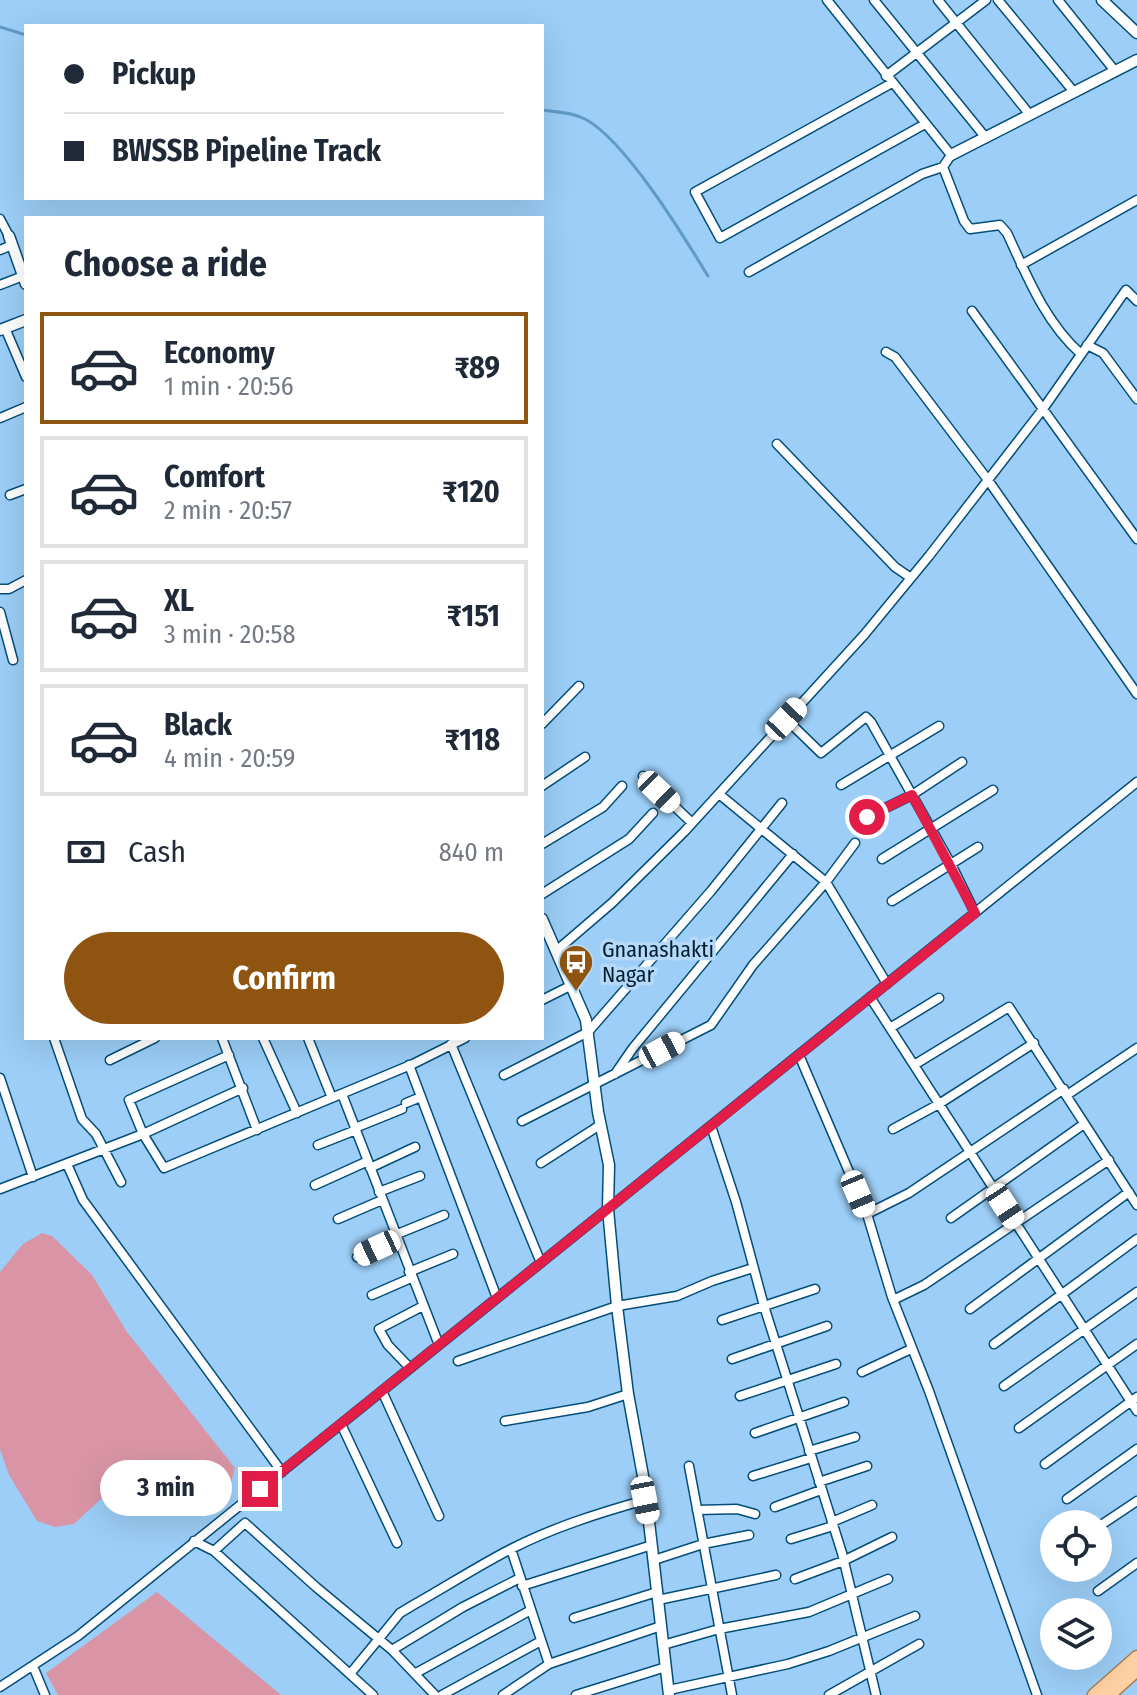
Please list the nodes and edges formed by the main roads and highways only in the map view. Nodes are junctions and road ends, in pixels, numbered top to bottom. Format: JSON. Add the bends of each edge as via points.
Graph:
{"nodes":[{"id":1,"x":1137,"y":1657,"type":"edge"},
{"id":2,"x":1137,"y":1670,"type":"edge"},
{"id":3,"x":1094,"y":1695,"type":"edge"},
{"id":4,"x":1109,"y":1695,"type":"edge"}],
"edges":[{"from":1,"to":3,"type":"main road"},
{"from":2,"to":4,"type":"main road"}]}
